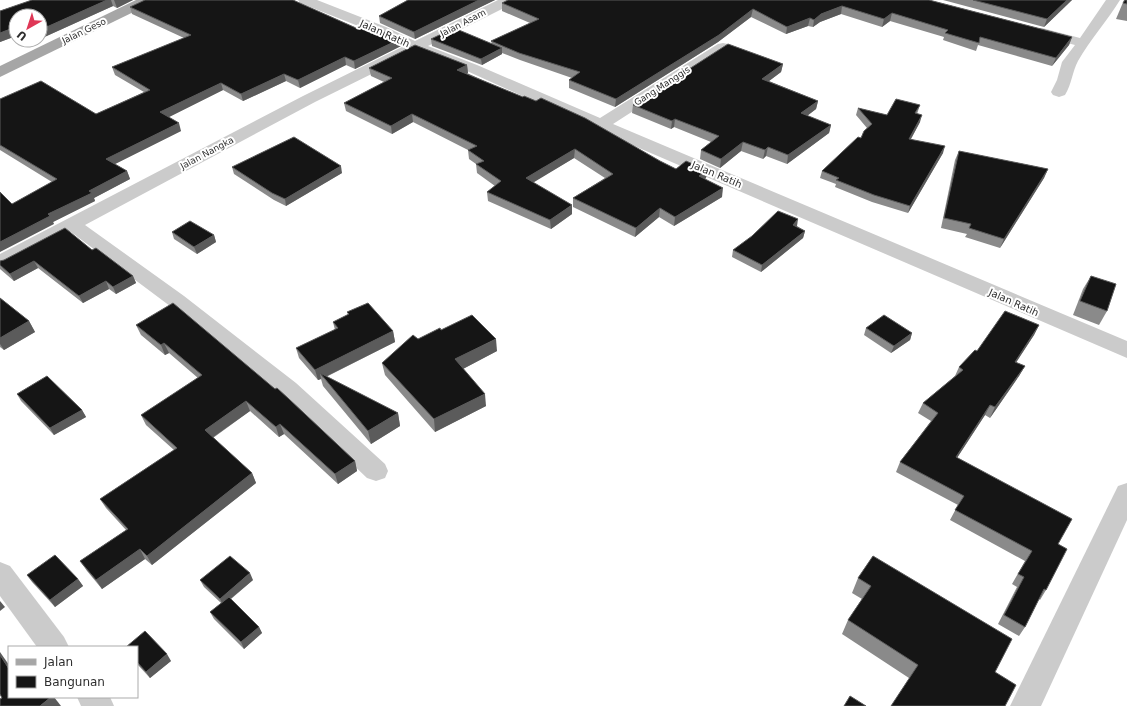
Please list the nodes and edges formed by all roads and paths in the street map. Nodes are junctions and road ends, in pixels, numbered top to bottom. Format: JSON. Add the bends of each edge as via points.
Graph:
{"nodes":[{"id":1,"x":147,"y":0,"type":"edge"},
{"id":2,"x":305,"y":0,"type":"edge"},
{"id":3,"x":509,"y":0,"type":"edge"},
{"id":4,"x":1114,"y":0,"type":"edge"},
{"id":5,"x":1032,"y":30,"type":"edge"},
{"id":6,"x":1083,"y":44,"type":"junction"},
{"id":7,"x":416,"y":47,"type":"junction"},
{"id":8,"x":723,"y":47,"type":"edge"},
{"id":9,"x":0,"y":72,"type":"edge"},
{"id":10,"x":1059,"y":92,"type":"dead end"},
{"id":11,"x":601,"y":125,"type":"junction"},
{"id":12,"x":72,"y":224,"type":"junction"},
{"id":13,"x":0,"y":262,"type":"edge"},
{"id":14,"x":1127,"y":350,"type":"edge"},
{"id":15,"x":376,"y":471,"type":"dead end"},
{"id":16,"x":1127,"y":493,"type":"edge"},
{"id":17,"x":0,"y":574,"type":"edge"},
{"id":18,"x":53,"y":646,"type":"edge"},
{"id":19,"x":93,"y":698,"type":"edge"},
{"id":20,"x":99,"y":706,"type":"edge"},
{"id":21,"x":1025,"y":706,"type":"edge"}],
"edges":[{"from":1,"to":9,"type":"main road","name":"Jalan Geso"},
{"from":2,"to":7,"type":"street","name":"Jalan Ratih","via":[[381,30]]},
{"from":3,"to":7,"type":"street","name":"Jalan Asam"},
{"from":4,"to":6,"type":"street"},
{"from":5,"to":6,"type":"street"},
{"from":6,"to":10,"type":"street","via":[[1070,62]]},
{"from":7,"to":11,"type":"street","name":"Jalan Ratih","via":[[472,68]]},
{"from":7,"to":12,"type":"street","name":"Jalan Nangka","via":[[309,99]]},
{"from":8,"to":11,"type":"street","name":"Gang Manggis"},
{"from":11,"to":14,"type":"street","name":"Jalan Ratih"},
{"from":12,"to":13,"type":"street","name":"Jalan Nangka"},
{"from":12,"to":15,"type":"street","via":[[177,301],[288,389]]},
{"from":16,"to":21,"type":"street"},
{"from":17,"to":18,"type":"street"},
{"from":19,"to":20,"type":"street"}]}
